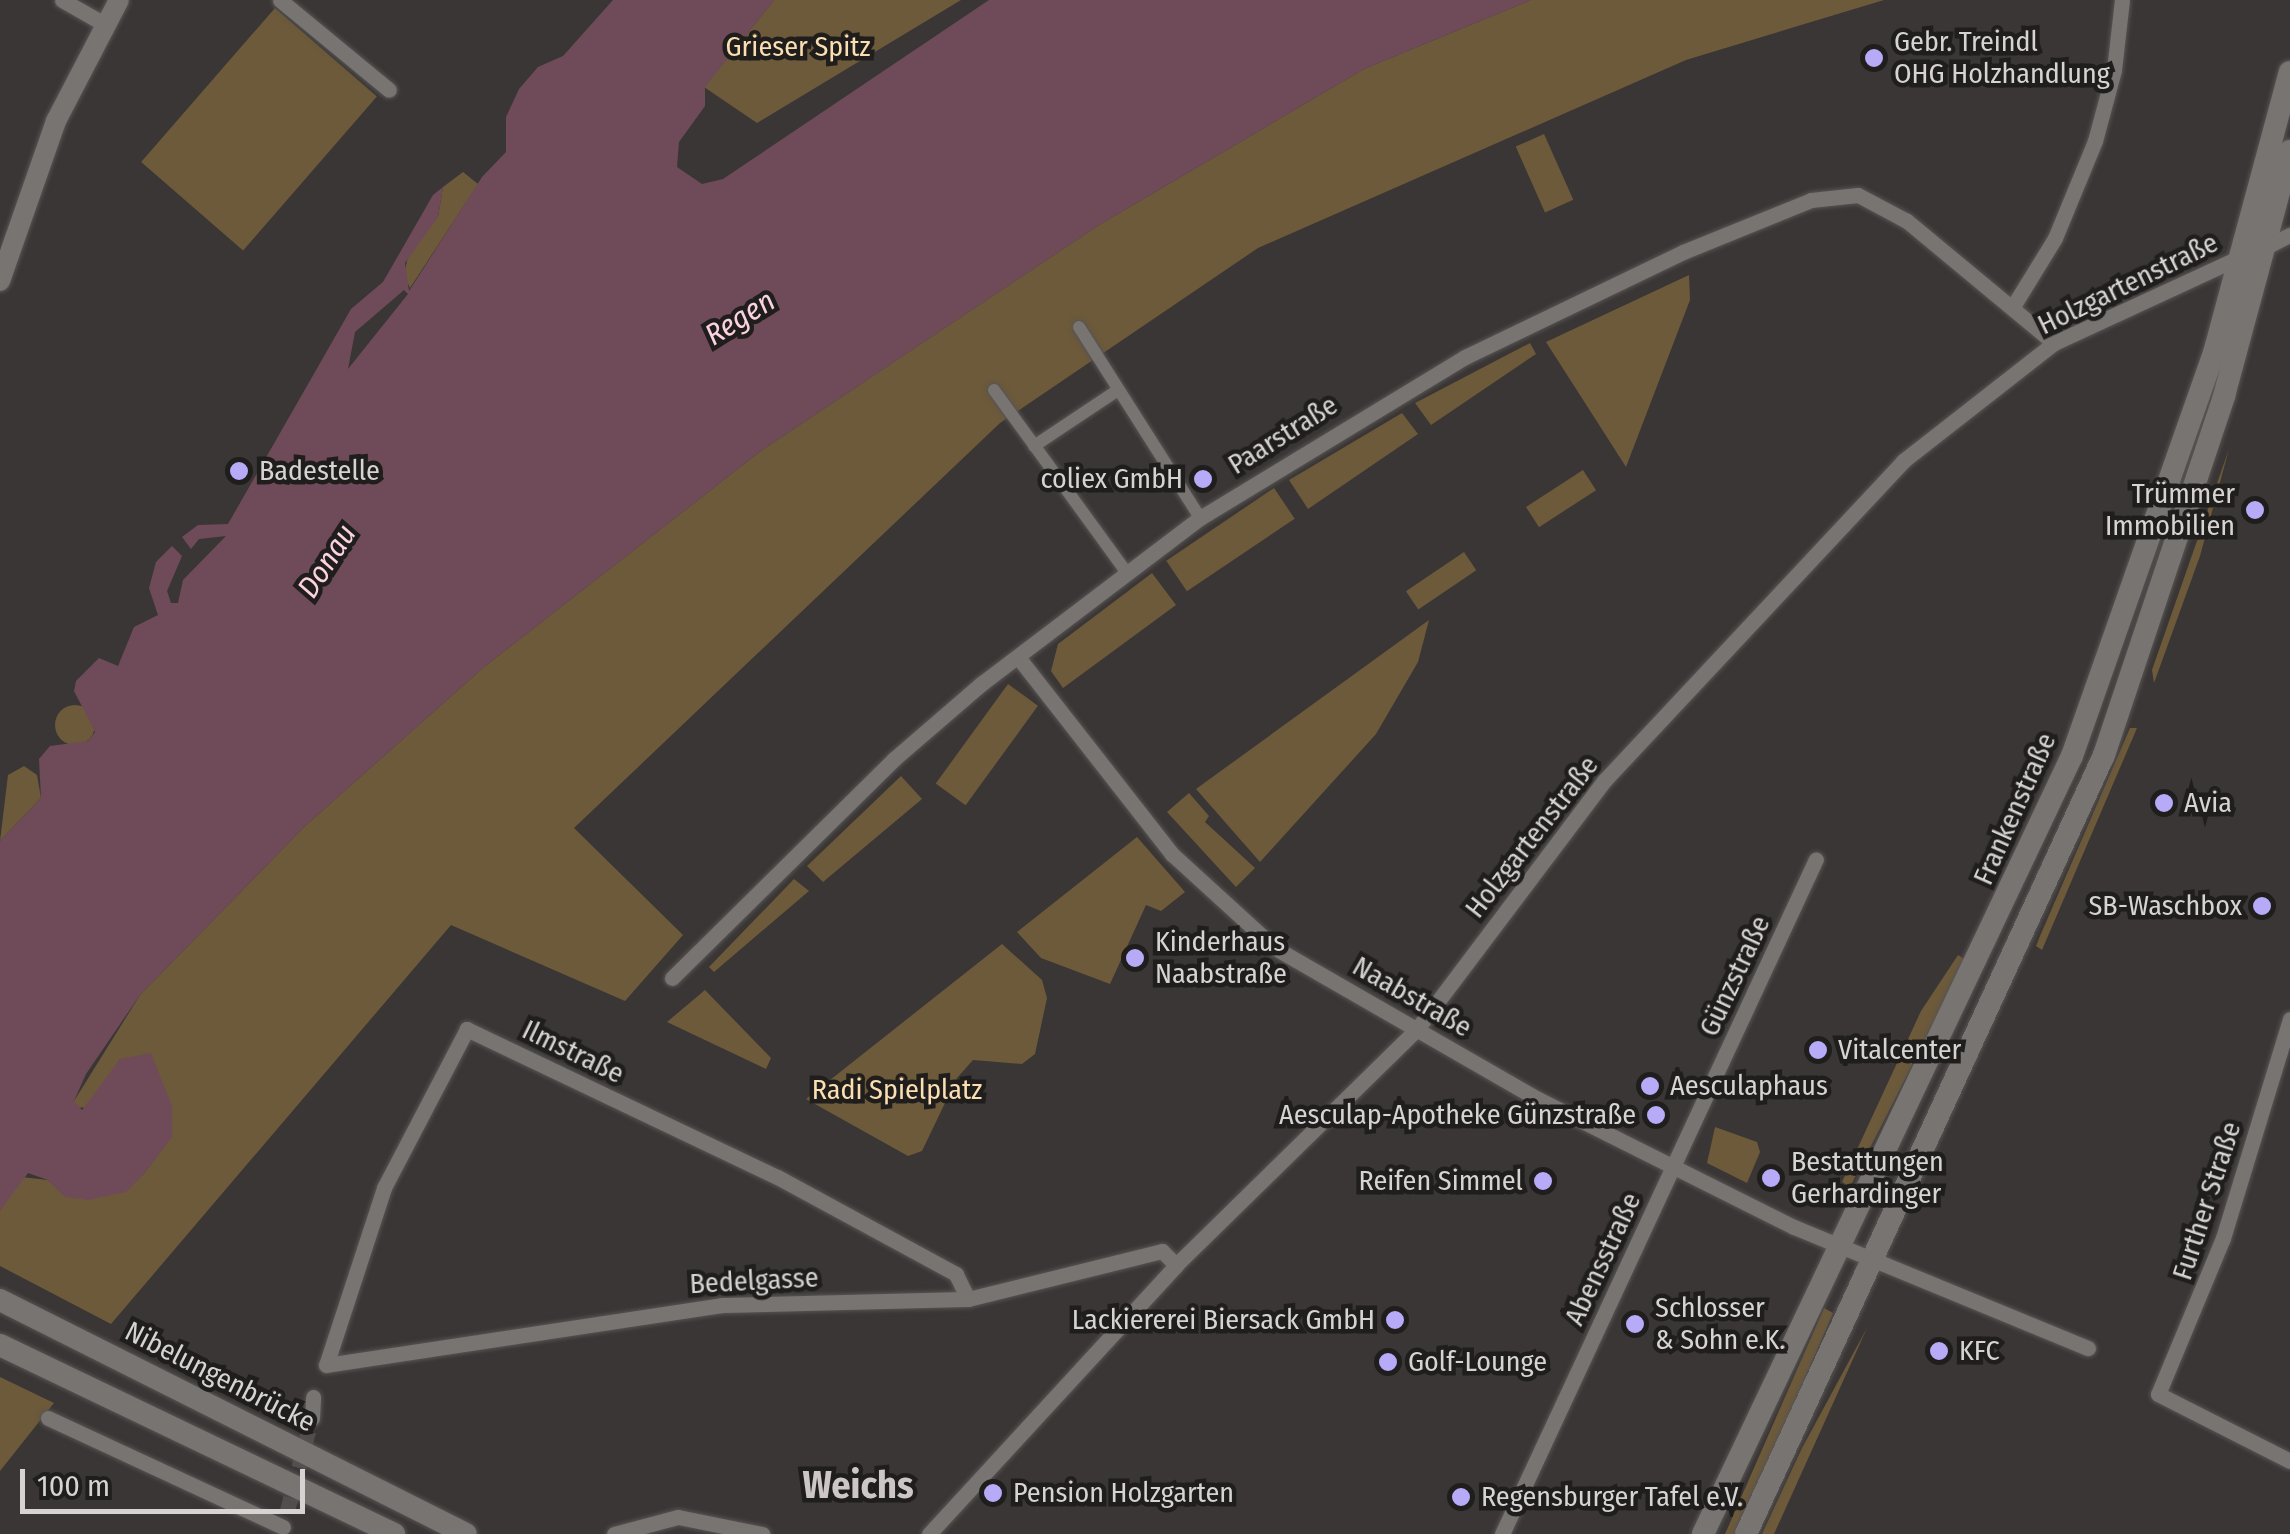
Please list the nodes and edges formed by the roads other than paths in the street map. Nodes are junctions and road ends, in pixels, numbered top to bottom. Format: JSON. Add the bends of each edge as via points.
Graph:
{"nodes":[{"id":1,"x":62,"y":0,"type":"edge"},
{"id":2,"x":119,"y":0,"type":"edge"},
{"id":3,"x":280,"y":0,"type":"edge"},
{"id":4,"x":2122,"y":0,"type":"edge"},
{"id":5,"x":106,"y":24,"type":"junction"},
{"id":6,"x":2290,"y":72,"type":"edge"},
{"id":7,"x":388,"y":90,"type":"dead end"},
{"id":8,"x":2290,"y":151,"type":"edge"},
{"id":9,"x":2290,"y":234,"type":"edge"},
{"id":10,"x":2264,"y":248,"type":"junction"},
{"id":11,"x":2242,"y":256,"type":"junction"},
{"id":12,"x":0,"y":282,"type":"edge"},
{"id":13,"x":2012,"y":308,"type":"junction"},
{"id":14,"x":1079,"y":327,"type":"dead end"},
{"id":15,"x":2054,"y":343,"type":"junction"},
{"id":16,"x":994,"y":390,"type":"dead end"},
{"id":17,"x":1118,"y":390,"type":"junction"},
{"id":18,"x":1034,"y":446,"type":"junction"},
{"id":19,"x":1200,"y":518,"type":"junction"},
{"id":20,"x":1126,"y":572,"type":"junction"},
{"id":21,"x":1018,"y":657,"type":"junction"},
{"id":22,"x":1816,"y":859,"type":"dead end"},
{"id":23,"x":672,"y":978,"type":"dead end"},
{"id":24,"x":2290,"y":1019,"type":"edge"},
{"id":25,"x":1417,"y":1028,"type":"junction"},
{"id":26,"x":1674,"y":1168,"type":"junction"},
{"id":27,"x":1838,"y":1247,"type":"junction"},
{"id":28,"x":1874,"y":1261,"type":"junction"},
{"id":29,"x":1176,"y":1265,"type":"junction"},
{"id":30,"x":968,"y":1299,"type":"junction"},
{"id":31,"x":0,"y":1300,"type":"edge"},
{"id":32,"x":0,"y":1345,"type":"edge"},
{"id":33,"x":2088,"y":1348,"type":"dead end"},
{"id":34,"x":326,"y":1365,"type":"joint"},
{"id":35,"x":313,"y":1397,"type":"dead end"},
{"id":36,"x":48,"y":1418,"type":"dead end"},
{"id":37,"x":312,"y":1418,"type":"tunnel mouth"},
{"id":38,"x":2290,"y":1461,"type":"edge"},
{"id":39,"x":283,"y":1524,"type":"edge"},
{"id":40,"x":394,"y":1534,"type":"edge"},
{"id":41,"x":466,"y":1534,"type":"edge"},
{"id":42,"x":614,"y":1534,"type":"edge"},
{"id":43,"x":762,"y":1534,"type":"edge"},
{"id":44,"x":929,"y":1534,"type":"edge"},
{"id":45,"x":1502,"y":1534,"type":"edge"},
{"id":46,"x":1703,"y":1534,"type":"edge"},
{"id":47,"x":1746,"y":1534,"type":"edge"}],
"edges":[{"from":1,"to":5,"type":"street"},
{"from":2,"to":5,"type":"street"},
{"from":3,"to":7,"type":"street"},
{"from":4,"to":13,"type":"street","via":[[2114,70],[2095,141],[2054,238]]},
{"from":5,"to":12,"type":"street","via":[[56,121]]},
{"from":6,"to":11,"type":"main road","name":"Frankenstraße"},
{"from":8,"to":10,"type":"main road"},
{"from":9,"to":10,"type":"street"},
{"from":10,"to":28,"type":"main road","via":[[2212,432],[2104,755]]},
{"from":11,"to":15,"type":"street","name":"Holzgartenstraße"},
{"from":11,"to":27,"type":"main road","name":"Frankenstraße","via":[[2072,756]]},
{"from":13,"to":15,"type":"street","name":"Paarstraße"},
{"from":13,"to":19,"type":"street","name":"Paarstraße","via":[[1884,204],[1858,196],[1811,200],[1497,340],[1346,424]]},
{"from":14,"to":17,"type":"street"},
{"from":15,"to":25,"type":"street","name":"Holzgartenstraße","via":[[1903,461],[1836,528],[1604,781]]},
{"from":16,"to":18,"type":"street"},
{"from":17,"to":18,"type":"street"},
{"from":17,"to":19,"type":"street"},
{"from":18,"to":20,"type":"street"},
{"from":19,"to":20,"type":"street","name":"Paarstraße"},
{"from":20,"to":21,"type":"street","name":"Paarstraße"},
{"from":21,"to":23,"type":"street","name":"Paarstraße","via":[[894,760]]},
{"from":21,"to":25,"type":"street","name":"Naabstraße","via":[[1142,821],[1214,898],[1276,948]]},
{"from":22,"to":26,"type":"street","name":"Günzstraße"},
{"from":24,"to":38,"type":"street","name":"Further Straße","via":[[2215,1260],[2158,1394]]},
{"from":25,"to":26,"type":"street","name":"Naabstraße"},
{"from":25,"to":29,"type":"street","name":"Holzgartenstraße"},
{"from":26,"to":27,"type":"street","name":"Naabstraße"},
{"from":26,"to":45,"type":"street","name":"Abensstraße"},
{"from":27,"to":28,"type":"street","name":"Naabstraße"},
{"from":27,"to":46,"type":"main road","name":"Frankenstraße"},
{"from":28,"to":33,"type":"street","name":"Naabstraße"},
{"from":28,"to":47,"type":"main road"},
{"from":29,"to":30,"type":"street","name":"Bedelgasse","via":[[1162,1251]]},
{"from":29,"to":44,"type":"street","name":"Holzgartenstraße"},
{"from":30,"to":34,"type":"street","name":"Bedelgasse","via":[[722,1305]]},
{"from":30,"to":34,"type":"street","name":"Ilmstraße","via":[[956,1274],[842,1212],[468,1029],[384,1188]]},
{"from":31,"to":41,"type":"main road","name":"Nibelungenbrücke","bridge":true},
{"from":32,"to":40,"type":"main road","bridge":true},
{"from":35,"to":37,"type":"street"},
{"from":36,"to":39,"type":"street"},
{"from":42,"to":43,"type":"street","via":[[678,1518]]}]}
